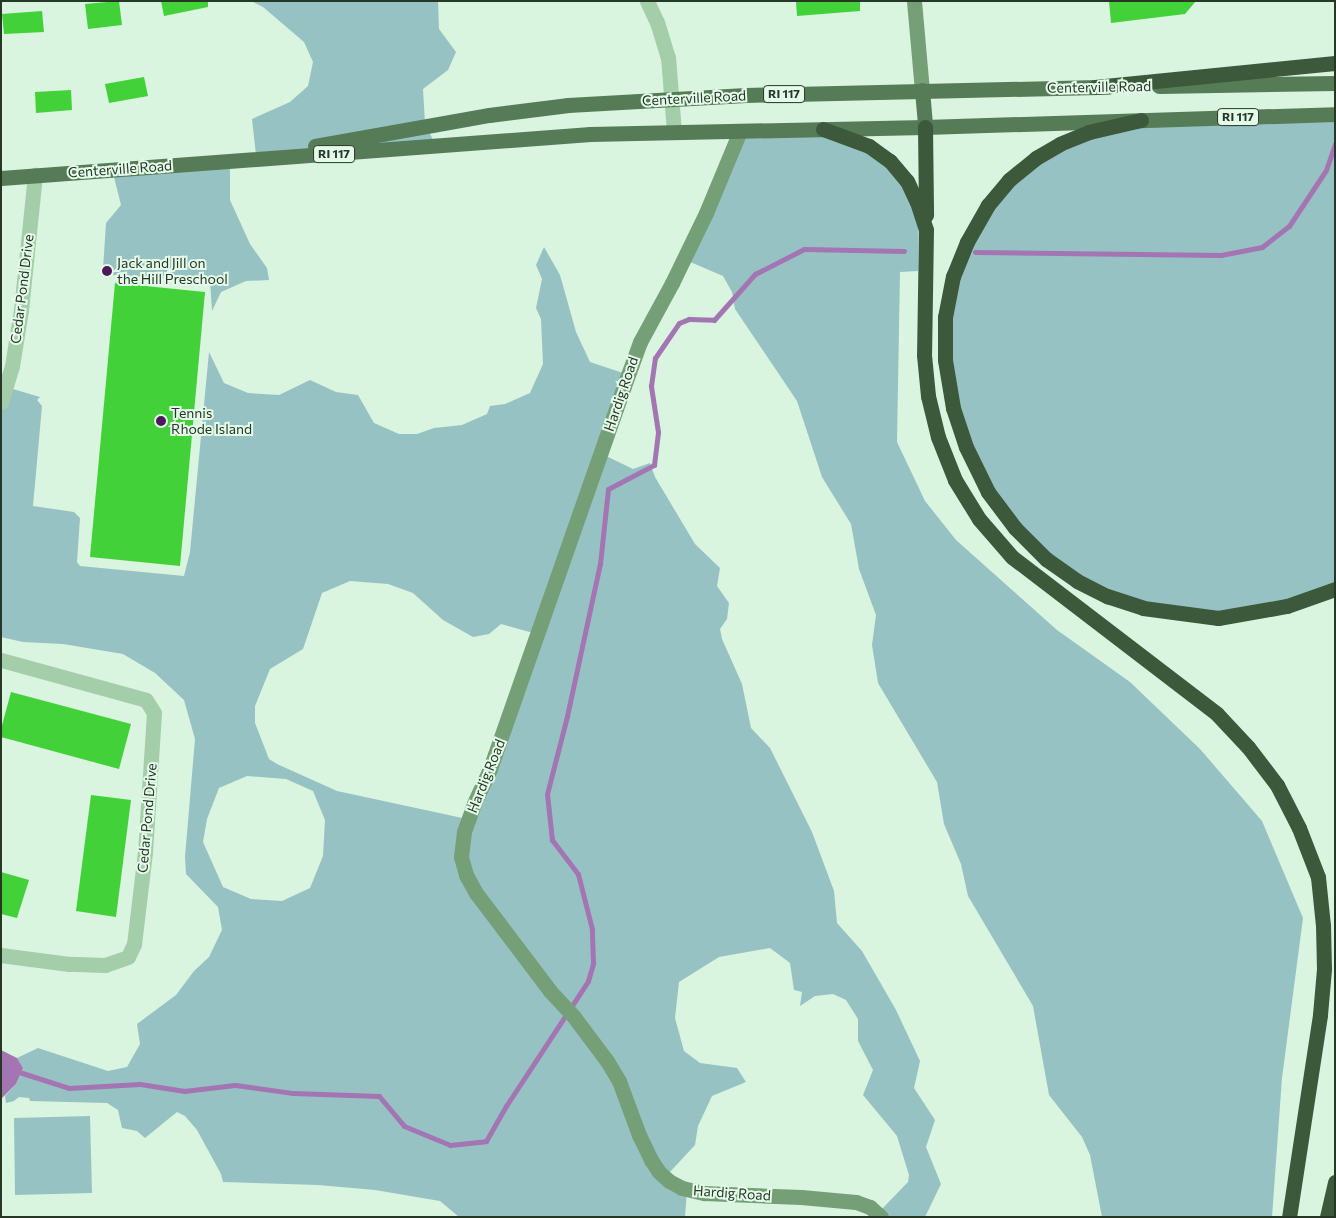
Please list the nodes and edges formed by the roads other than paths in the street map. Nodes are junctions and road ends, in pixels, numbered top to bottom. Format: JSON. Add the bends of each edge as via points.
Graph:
{"nodes":[{"id":1,"x":647,"y":1,"type":"edge"},
{"id":2,"x":914,"y":1,"type":"edge"},
{"id":3,"x":1335,"y":63,"type":"edge"},
{"id":4,"x":1335,"y":83,"type":"edge"},
{"id":5,"x":1095,"y":87,"type":"junction"},
{"id":6,"x":922,"y":90,"type":"junction"},
{"id":7,"x":670,"y":99,"type":"junction"},
{"id":8,"x":1335,"y":114,"type":"edge"},
{"id":9,"x":1141,"y":120,"type":"junction"},
{"id":10,"x":925,"y":127,"type":"junction"},
{"id":11,"x":823,"y":129,"type":"junction"},
{"id":12,"x":740,"y":131,"type":"junction"},
{"id":13,"x":674,"y":132,"type":"junction"},
{"id":14,"x":238,"y":160,"type":"junction"},
{"id":15,"x":35,"y":175,"type":"junction"},
{"id":16,"x":1,"y":178,"type":"edge"},
{"id":17,"x":926,"y":230,"type":"junction"},
{"id":18,"x":1,"y":402,"type":"edge"},
{"id":19,"x":1335,"y":589,"type":"edge"},
{"id":20,"x":1,"y":660,"type":"edge"},
{"id":21,"x":1,"y":955,"type":"edge"},
{"id":22,"x":1335,"y":1182,"type":"edge"},
{"id":23,"x":881,"y":1217,"type":"edge"},
{"id":24,"x":1290,"y":1217,"type":"edge"},
{"id":25,"x":1327,"y":1217,"type":"edge"}],
"edges":[{"from":1,"to":7,"type":"street","via":[[668,57]]},
{"from":2,"to":6,"type":"street"},
{"from":3,"to":5,"type":"highway"},
{"from":4,"to":5,"type":"main road","name":"Centerville Road","number":"RI 117"},
{"from":5,"to":6,"type":"main road","name":"Centerville Road","number":"RI 117"},
{"from":6,"to":7,"type":"main road","name":"Centerville Road","number":"RI 117"},
{"from":6,"to":10,"type":"main road"},
{"from":7,"to":13,"type":"street"},
{"from":7,"to":14,"type":"main road","name":"Centerville Road","number":"RI 117","via":[[489,115]]},
{"from":8,"to":9,"type":"main road","name":"Centerville Road","number":"RI 117"},
{"from":9,"to":10,"type":"main road","name":"Centerville Road","number":"RI 117"},
{"from":9,"to":19,"type":"highway","via":[[1089,132],[1036,158],[1009,180],[988,206],[967,242],[954,276],[945,317],[945,360],[954,408],[966,447],[988,492],[1015,528],[1046,559],[1106,596],[1143,608],[1218,618],[1287,606]]},
{"from":10,"to":11,"type":"main road","name":"Centerville Road","number":"RI 117"},
{"from":10,"to":17,"type":"highway"},
{"from":11,"to":12,"type":"main road","name":"Centerville Road","number":"RI 117"},
{"from":11,"to":17,"type":"highway","via":[[869,146],[890,161],[907,181]]},
{"from":12,"to":13,"type":"main road","name":"Centerville Road","number":"RI 117"},
{"from":12,"to":23,"type":"street","name":"Hardig Road","via":[[706,214],[640,342],[490,769],[464,832],[461,858],[469,883],[574,1017],[619,1082],[645,1148],[659,1172],[669,1181],[704,1194],[856,1202],[870,1207]]},
{"from":13,"to":14,"type":"main road","name":"Centerville Road","number":"RI 117","via":[[590,134]]},
{"from":14,"to":15,"type":"main road","name":"Centerville Road","number":"RI 117"},
{"from":15,"to":16,"type":"main road","name":"Centerville Road","number":"RI 117"},
{"from":15,"to":18,"type":"street","name":"Cedar Pond Drive","via":[[21,310],[12,366]]},
{"from":17,"to":24,"type":"highway","via":[[924,355],[928,396],[938,437],[955,480],[979,519],[1012,557],[1216,714],[1248,747],[1277,785],[1299,828],[1318,877],[1324,969]]},
{"from":20,"to":21,"type":"street","name":"Cedar Pond Drive","via":[[146,700],[154,713],[145,852],[134,944],[128,957],[105,965],[68,964]]},
{"from":22,"to":25,"type":"highway"}]}
